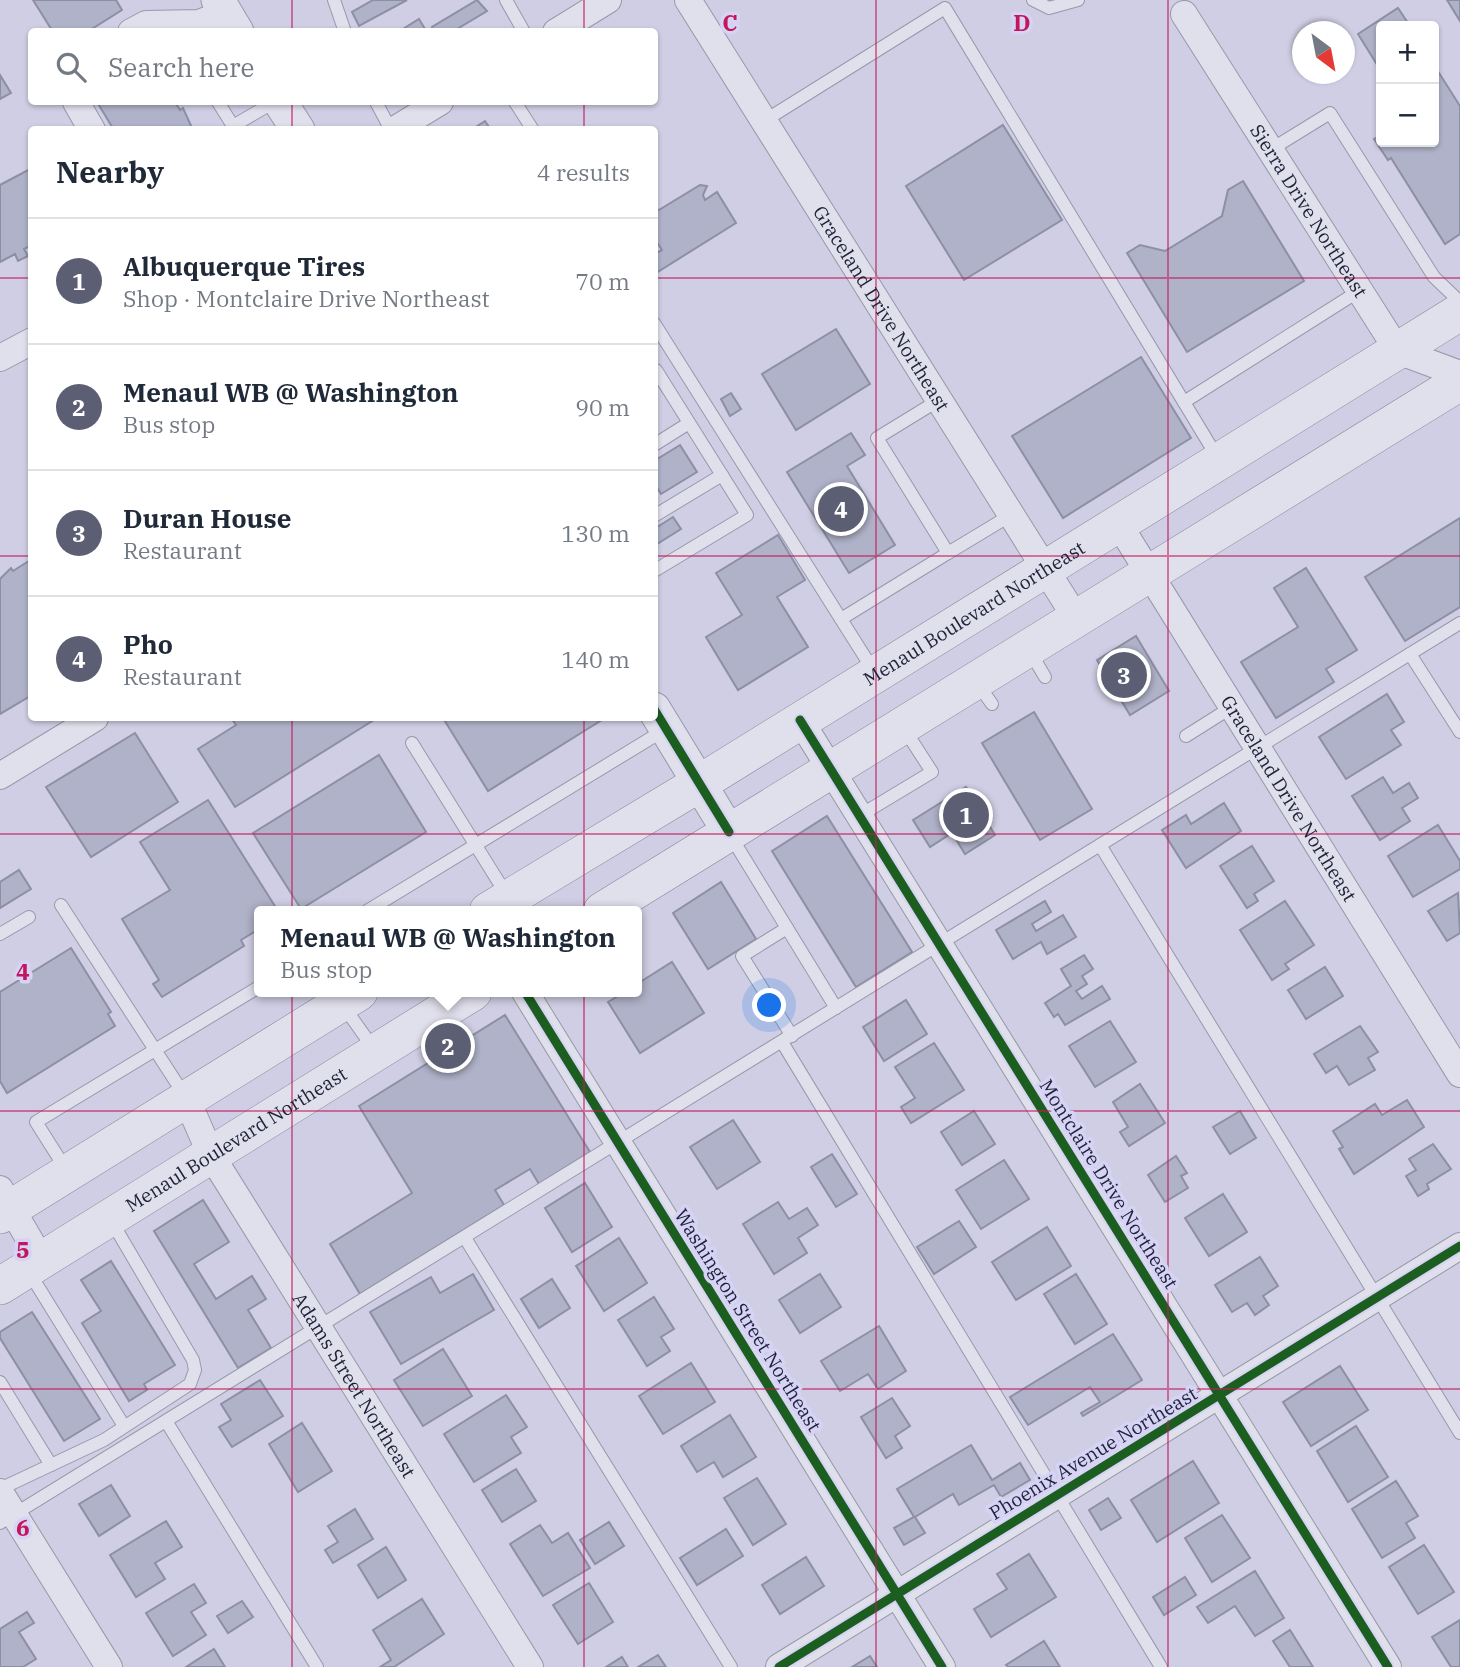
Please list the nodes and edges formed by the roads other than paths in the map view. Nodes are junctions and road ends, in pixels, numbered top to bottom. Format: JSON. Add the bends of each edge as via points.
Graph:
{"nodes":[{"id":1,"x":334,"y":0,"type":"edge"},
{"id":2,"x":506,"y":0,"type":"edge"},
{"id":3,"x":608,"y":0,"type":"edge"},
{"id":4,"x":688,"y":0,"type":"edge"},
{"id":5,"x":1033,"y":0,"type":"edge"},
{"id":6,"x":1078,"y":0,"type":"edge"},
{"id":7,"x":227,"y":15,"type":"edge"},
{"id":8,"x":1184,"y":15,"type":"dead end"},
{"id":9,"x":173,"y":27,"type":"edge"},
{"id":10,"x":138,"y":28,"type":"edge"},
{"id":11,"x":344,"y":28,"type":"edge"},
{"id":12,"x":522,"y":28,"type":"edge"},
{"id":13,"x":562,"y":28,"type":"edge"},
{"id":14,"x":78,"y":105,"type":"edge"},
{"id":15,"x":220,"y":105,"type":"edge"},
{"id":16,"x":269,"y":105,"type":"edge"},
{"id":17,"x":282,"y":105,"type":"edge"},
{"id":18,"x":378,"y":105,"type":"edge"},
{"id":19,"x":435,"y":105,"type":"edge"},
{"id":20,"x":517,"y":105,"type":"edge"},
{"id":21,"x":764,"y":121,"type":"junction"},
{"id":22,"x":90,"y":126,"type":"edge"},
{"id":23,"x":233,"y":126,"type":"edge"},
{"id":24,"x":237,"y":126,"type":"edge"},
{"id":25,"x":295,"y":126,"type":"edge"},
{"id":26,"x":390,"y":126,"type":"edge"},
{"id":27,"x":399,"y":126,"type":"edge"},
{"id":28,"x":530,"y":126,"type":"edge"},
{"id":29,"x":1270,"y":150,"type":"junction"},
{"id":30,"x":1359,"y":291,"type":"junction"},
{"id":31,"x":1460,"y":302,"type":"edge"},
{"id":32,"x":1460,"y":312,"type":"edge"},
{"id":33,"x":658,"y":329,"type":"edge"},
{"id":34,"x":28,"y":343,"type":"edge"},
{"id":35,"x":1398,"y":351,"type":"junction"},
{"id":36,"x":0,"y":358,"type":"edge"},
{"id":37,"x":658,"y":373,"type":"edge"},
{"id":38,"x":1460,"y":374,"type":"edge"},
{"id":39,"x":1460,"y":382,"type":"edge"},
{"id":40,"x":692,"y":383,"type":"junction"},
{"id":41,"x":672,"y":395,"type":"junction"},
{"id":42,"x":939,"y":400,"type":"junction"},
{"id":43,"x":1184,"y":402,"type":"junction"},
{"id":44,"x":689,"y":423,"type":"junction"},
{"id":45,"x":658,"y":442,"type":"edge"},
{"id":46,"x":1219,"y":461,"type":"junction"},
{"id":47,"x":722,"y":475,"type":"junction"},
{"id":48,"x":767,"y":502,"type":"junction"},
{"id":49,"x":658,"y":514,"type":"edge"},
{"id":50,"x":747,"y":514,"type":"junction"},
{"id":51,"x":1011,"y":515,"type":"junction"},
{"id":52,"x":1118,"y":523,"type":"junction"},
{"id":53,"x":948,"y":553,"type":"junction"},
{"id":54,"x":1044,"y":568,"type":"junction"},
{"id":55,"x":658,"y":569,"type":"edge"},
{"id":56,"x":1151,"y":575,"type":"junction"},
{"id":57,"x":1076,"y":618,"type":"junction"},
{"id":58,"x":841,"y":619,"type":"junction"},
{"id":59,"x":1460,"y":623,"type":"edge"},
{"id":60,"x":1410,"y":654,"type":"junction"},
{"id":61,"x":875,"y":673,"type":"junction"},
{"id":62,"x":1232,"y":706,"type":"junction"},
{"id":63,"x":660,"y":719,"type":"edge"},
{"id":64,"x":800,"y":720,"type":"junction"},
{"id":65,"x":90,"y":721,"type":"edge"},
{"id":66,"x":657,"y":721,"type":"edge"},
{"id":67,"x":903,"y":726,"type":"junction"},
{"id":68,"x":1460,"y":732,"type":"edge"},
{"id":69,"x":1186,"y":736,"type":"dead end"},
{"id":70,"x":412,"y":743,"type":"dead end"},
{"id":71,"x":1258,"y":748,"type":"junction"},
{"id":72,"x":830,"y":769,"type":"junction"},
{"id":73,"x":0,"y":776,"type":"edge"},
{"id":74,"x":700,"y":783,"type":"junction"},
{"id":75,"x":858,"y":816,"type":"junction"},
{"id":76,"x":729,"y":832,"type":"junction"},
{"id":77,"x":1100,"y":845,"type":"junction"},
{"id":78,"x":476,"y":846,"type":"junction"},
{"id":79,"x":61,"y":905,"type":"dead end"},
{"id":80,"x":498,"y":905,"type":"edge"},
{"id":81,"x":375,"y":906,"type":"edge"},
{"id":82,"x":610,"y":906,"type":"edge"},
{"id":83,"x":29,"y":917,"type":"dead end"},
{"id":84,"x":787,"y":928,"type":"junction"},
{"id":85,"x":0,"y":934,"type":"edge"},
{"id":86,"x":938,"y":945,"type":"junction"},
{"id":87,"x":254,"y":990,"type":"edge"},
{"id":88,"x":341,"y":997,"type":"edge"},
{"id":89,"x":345,"y":997,"type":"edge"},
{"id":90,"x":465,"y":997,"type":"edge"},
{"id":91,"x":528,"y":997,"type":"edge"},
{"id":92,"x":836,"y":1008,"type":"junction"},
{"id":93,"x":787,"y":1039,"type":"junction"},
{"id":94,"x":156,"y":1049,"type":"junction"},
{"id":95,"x":376,"y":1052,"type":"junction"},
{"id":96,"x":1460,"y":1074,"type":"edge"},
{"id":97,"x":187,"y":1100,"type":"junction"},
{"id":98,"x":618,"y":1143,"type":"junction"},
{"id":99,"x":211,"y":1155,"type":"junction"},
{"id":100,"x":68,"y":1173,"type":"junction"},
{"id":101,"x":4,"y":1204,"type":"edge"},
{"id":102,"x":110,"y":1219,"type":"junction"},
{"id":103,"x":465,"y":1238,"type":"junction"},
{"id":104,"x":1460,"y":1246,"type":"edge"},
{"id":105,"x":23,"y":1272,"type":"edge"},
{"id":106,"x":1377,"y":1297,"type":"junction"},
{"id":107,"x":318,"y":1328,"type":"junction"},
{"id":108,"x":0,"y":1382,"type":"edge"},
{"id":109,"x":1220,"y":1396,"type":"junction"},
{"id":110,"x":166,"y":1421,"type":"junction"},
{"id":111,"x":124,"y":1426,"type":"junction"},
{"id":112,"x":1460,"y":1433,"type":"edge"},
{"id":113,"x":51,"y":1465,"type":"junction"},
{"id":114,"x":0,"y":1491,"type":"edge"},
{"id":115,"x":1056,"y":1496,"type":"junction"},
{"id":116,"x":7,"y":1519,"type":"edge"},
{"id":117,"x":897,"y":1595,"type":"junction"},
{"id":118,"x":109,"y":1667,"type":"edge"},
{"id":119,"x":317,"y":1667,"type":"edge"},
{"id":120,"x":530,"y":1667,"type":"edge"},
{"id":121,"x":731,"y":1667,"type":"edge"},
{"id":122,"x":779,"y":1667,"type":"edge"},
{"id":123,"x":942,"y":1667,"type":"edge"},
{"id":124,"x":1161,"y":1667,"type":"edge"},
{"id":125,"x":1388,"y":1667,"type":"edge"}],
"edges":[{"from":1,"to":11,"type":"lane"},
{"from":2,"to":12,"type":"lane"},
{"from":3,"to":13,"type":"street"},
{"from":4,"to":21,"type":"street","name":"Graceland Drive Northeast"},
{"from":5,"to":6,"type":"lane","via":[[1049,8]]},
{"from":7,"to":9,"type":"street"},
{"from":8,"to":29,"type":"street","name":"Sierra Drive Northeast"},
{"from":9,"to":10,"type":"street","via":[[146,24]]},
{"from":14,"to":22,"type":"street"},
{"from":15,"to":23,"type":"lane"},
{"from":16,"to":24,"type":"lane"},
{"from":17,"to":25,"type":"street"},
{"from":18,"to":26,"type":"lane"},
{"from":19,"to":27,"type":"street"},
{"from":20,"to":28,"type":"lane"},
{"from":21,"to":42,"type":"street","name":"Graceland Drive Northeast"},
{"from":21,"to":43,"type":"lane","via":[[945,8]]},
{"from":29,"to":30,"type":"street","name":"Sierra Drive Northeast"},
{"from":29,"to":31,"type":"lane","via":[[1329,113],[1434,277]]},
{"from":30,"to":35,"type":"street","name":"Sierra Drive Northeast"},
{"from":30,"to":43,"type":"lane"},
{"from":32,"to":35,"type":"main road","name":"Menaul Boulevard Northeast"},
{"from":33,"to":40,"type":"lane"},
{"from":34,"to":36,"type":"street"},
{"from":35,"to":38,"type":"street"},
{"from":35,"to":46,"type":"main road","name":"Menaul Boulevard Northeast"},
{"from":37,"to":41,"type":"lane"},
{"from":39,"to":56,"type":"main road"},
{"from":40,"to":41,"type":"lane"},
{"from":40,"to":48,"type":"lane"},
{"from":41,"to":44,"type":"lane"},
{"from":42,"to":51,"type":"street","name":"Graceland Drive Northeast"},
{"from":42,"to":53,"type":"lane","via":[[877,438]]},
{"from":43,"to":46,"type":"lane"},
{"from":44,"to":45,"type":"lane"},
{"from":44,"to":47,"type":"lane"},
{"from":46,"to":52,"type":"main road","name":"Menaul Boulevard Northeast"},
{"from":47,"to":49,"type":"lane"},
{"from":47,"to":50,"type":"lane"},
{"from":48,"to":50,"type":"lane"},
{"from":48,"to":58,"type":"lane"},
{"from":50,"to":55,"type":"lane"},
{"from":51,"to":53,"type":"lane"},
{"from":51,"to":54,"type":"street","name":"Graceland Drive Northeast"},
{"from":52,"to":54,"type":"main road","name":"Menaul Boulevard Northeast"},
{"from":52,"to":56,"type":"street","name":"Graceland Drive Northeast"},
{"from":53,"to":58,"type":"lane"},
{"from":54,"to":57,"type":"street","name":"Graceland Drive Northeast"},
{"from":54,"to":61,"type":"main road","name":"Menaul Boulevard Northeast"},
{"from":56,"to":57,"type":"main road"},
{"from":56,"to":62,"type":"street","name":"Graceland Drive Northeast"},
{"from":57,"to":67,"type":"main road","via":[[1036,662],[984,692]]},
{"from":58,"to":61,"type":"lane"},
{"from":59,"to":60,"type":"lane"},
{"from":60,"to":68,"type":"lane"},
{"from":60,"to":71,"type":"lane"},
{"from":61,"to":64,"type":"main road","name":"Menaul Boulevard Northeast"},
{"from":62,"to":69,"type":"lane"},
{"from":62,"to":71,"type":"street","name":"Graceland Drive Northeast"},
{"from":63,"to":74,"type":"street"},
{"from":64,"to":72,"type":"street","name":"Montclaire Drive Northeast"},
{"from":64,"to":74,"type":"main road","name":"Menaul Boulevard Northeast"},
{"from":65,"to":73,"type":"street"},
{"from":66,"to":78,"type":"lane"},
{"from":67,"to":72,"type":"main road"},
{"from":67,"to":75,"type":"lane","via":[[933,772]]},
{"from":70,"to":78,"type":"lane"},
{"from":71,"to":77,"type":"lane"},
{"from":71,"to":96,"type":"street","name":"Graceland Drive Northeast"},
{"from":72,"to":75,"type":"street","name":"Montclaire Drive Northeast"},
{"from":72,"to":76,"type":"main road"},
{"from":74,"to":76,"type":"street"},
{"from":74,"to":80,"type":"main road","name":"Menaul Boulevard Northeast"},
{"from":75,"to":86,"type":"street","name":"Montclaire Drive Northeast"},
{"from":76,"to":82,"type":"main road"},
{"from":76,"to":84,"type":"lane"},
{"from":77,"to":86,"type":"lane"},
{"from":77,"to":106,"type":"lane"},
{"from":78,"to":80,"type":"lane"},
{"from":78,"to":81,"type":"lane"},
{"from":79,"to":94,"type":"lane"},
{"from":83,"to":85,"type":"lane"},
{"from":84,"to":92,"type":"lane"},
{"from":84,"to":93,"type":"lane","via":[[742,956]]},
{"from":86,"to":92,"type":"lane"},
{"from":86,"to":109,"type":"street","name":"Montclaire Drive Northeast"},
{"from":87,"to":94,"type":"lane"},
{"from":88,"to":97,"type":"main road"},
{"from":89,"to":95,"type":"lane"},
{"from":90,"to":95,"type":"main road","name":"Menaul Boulevard Northeast"},
{"from":91,"to":98,"type":"street","name":"Washington Street Northeast"},
{"from":92,"to":93,"type":"lane"},
{"from":93,"to":98,"type":"lane"},
{"from":93,"to":115,"type":"lane"},
{"from":94,"to":97,"type":"lane"},
{"from":94,"to":100,"type":"lane","via":[[36,1122]]},
{"from":95,"to":99,"type":"main road","name":"Menaul Boulevard Northeast"},
{"from":97,"to":99,"type":"street","name":"Adams Street Northeast"},
{"from":97,"to":100,"type":"main road"},
{"from":98,"to":103,"type":"lane"},
{"from":98,"to":117,"type":"street","name":"Washington Street Northeast"},
{"from":99,"to":102,"type":"main road","name":"Menaul Boulevard Northeast"},
{"from":99,"to":107,"type":"street","name":"Adams Street Northeast"},
{"from":100,"to":101,"type":"main road"},
{"from":101,"to":105,"type":"street"},
{"from":102,"to":105,"type":"main road","name":"Menaul Boulevard Northeast"},
{"from":102,"to":111,"type":"lane","via":[[195,1370],[190,1384]]},
{"from":103,"to":107,"type":"lane"},
{"from":103,"to":121,"type":"lane"},
{"from":104,"to":106,"type":"street","name":"Phoenix Avenue Northeast"},
{"from":105,"to":111,"type":"lane"},
{"from":106,"to":109,"type":"street","name":"Phoenix Avenue Northeast"},
{"from":106,"to":112,"type":"lane"},
{"from":107,"to":110,"type":"lane"},
{"from":107,"to":120,"type":"street","name":"Adams Street Northeast"},
{"from":108,"to":113,"type":"lane"},
{"from":109,"to":115,"type":"street","name":"Phoenix Avenue Northeast"},
{"from":109,"to":125,"type":"street","name":"Montclaire Drive Northeast"},
{"from":110,"to":116,"type":"lane"},
{"from":110,"to":119,"type":"lane"},
{"from":111,"to":113,"type":"lane"},
{"from":113,"to":114,"type":"lane"},
{"from":114,"to":116,"type":"street"},
{"from":115,"to":117,"type":"street","name":"Phoenix Avenue Northeast"},
{"from":115,"to":124,"type":"lane"},
{"from":116,"to":118,"type":"street"},
{"from":117,"to":122,"type":"street","name":"Phoenix Avenue Northeast"},
{"from":117,"to":123,"type":"street","name":"Washington Street Northeast"}]}
